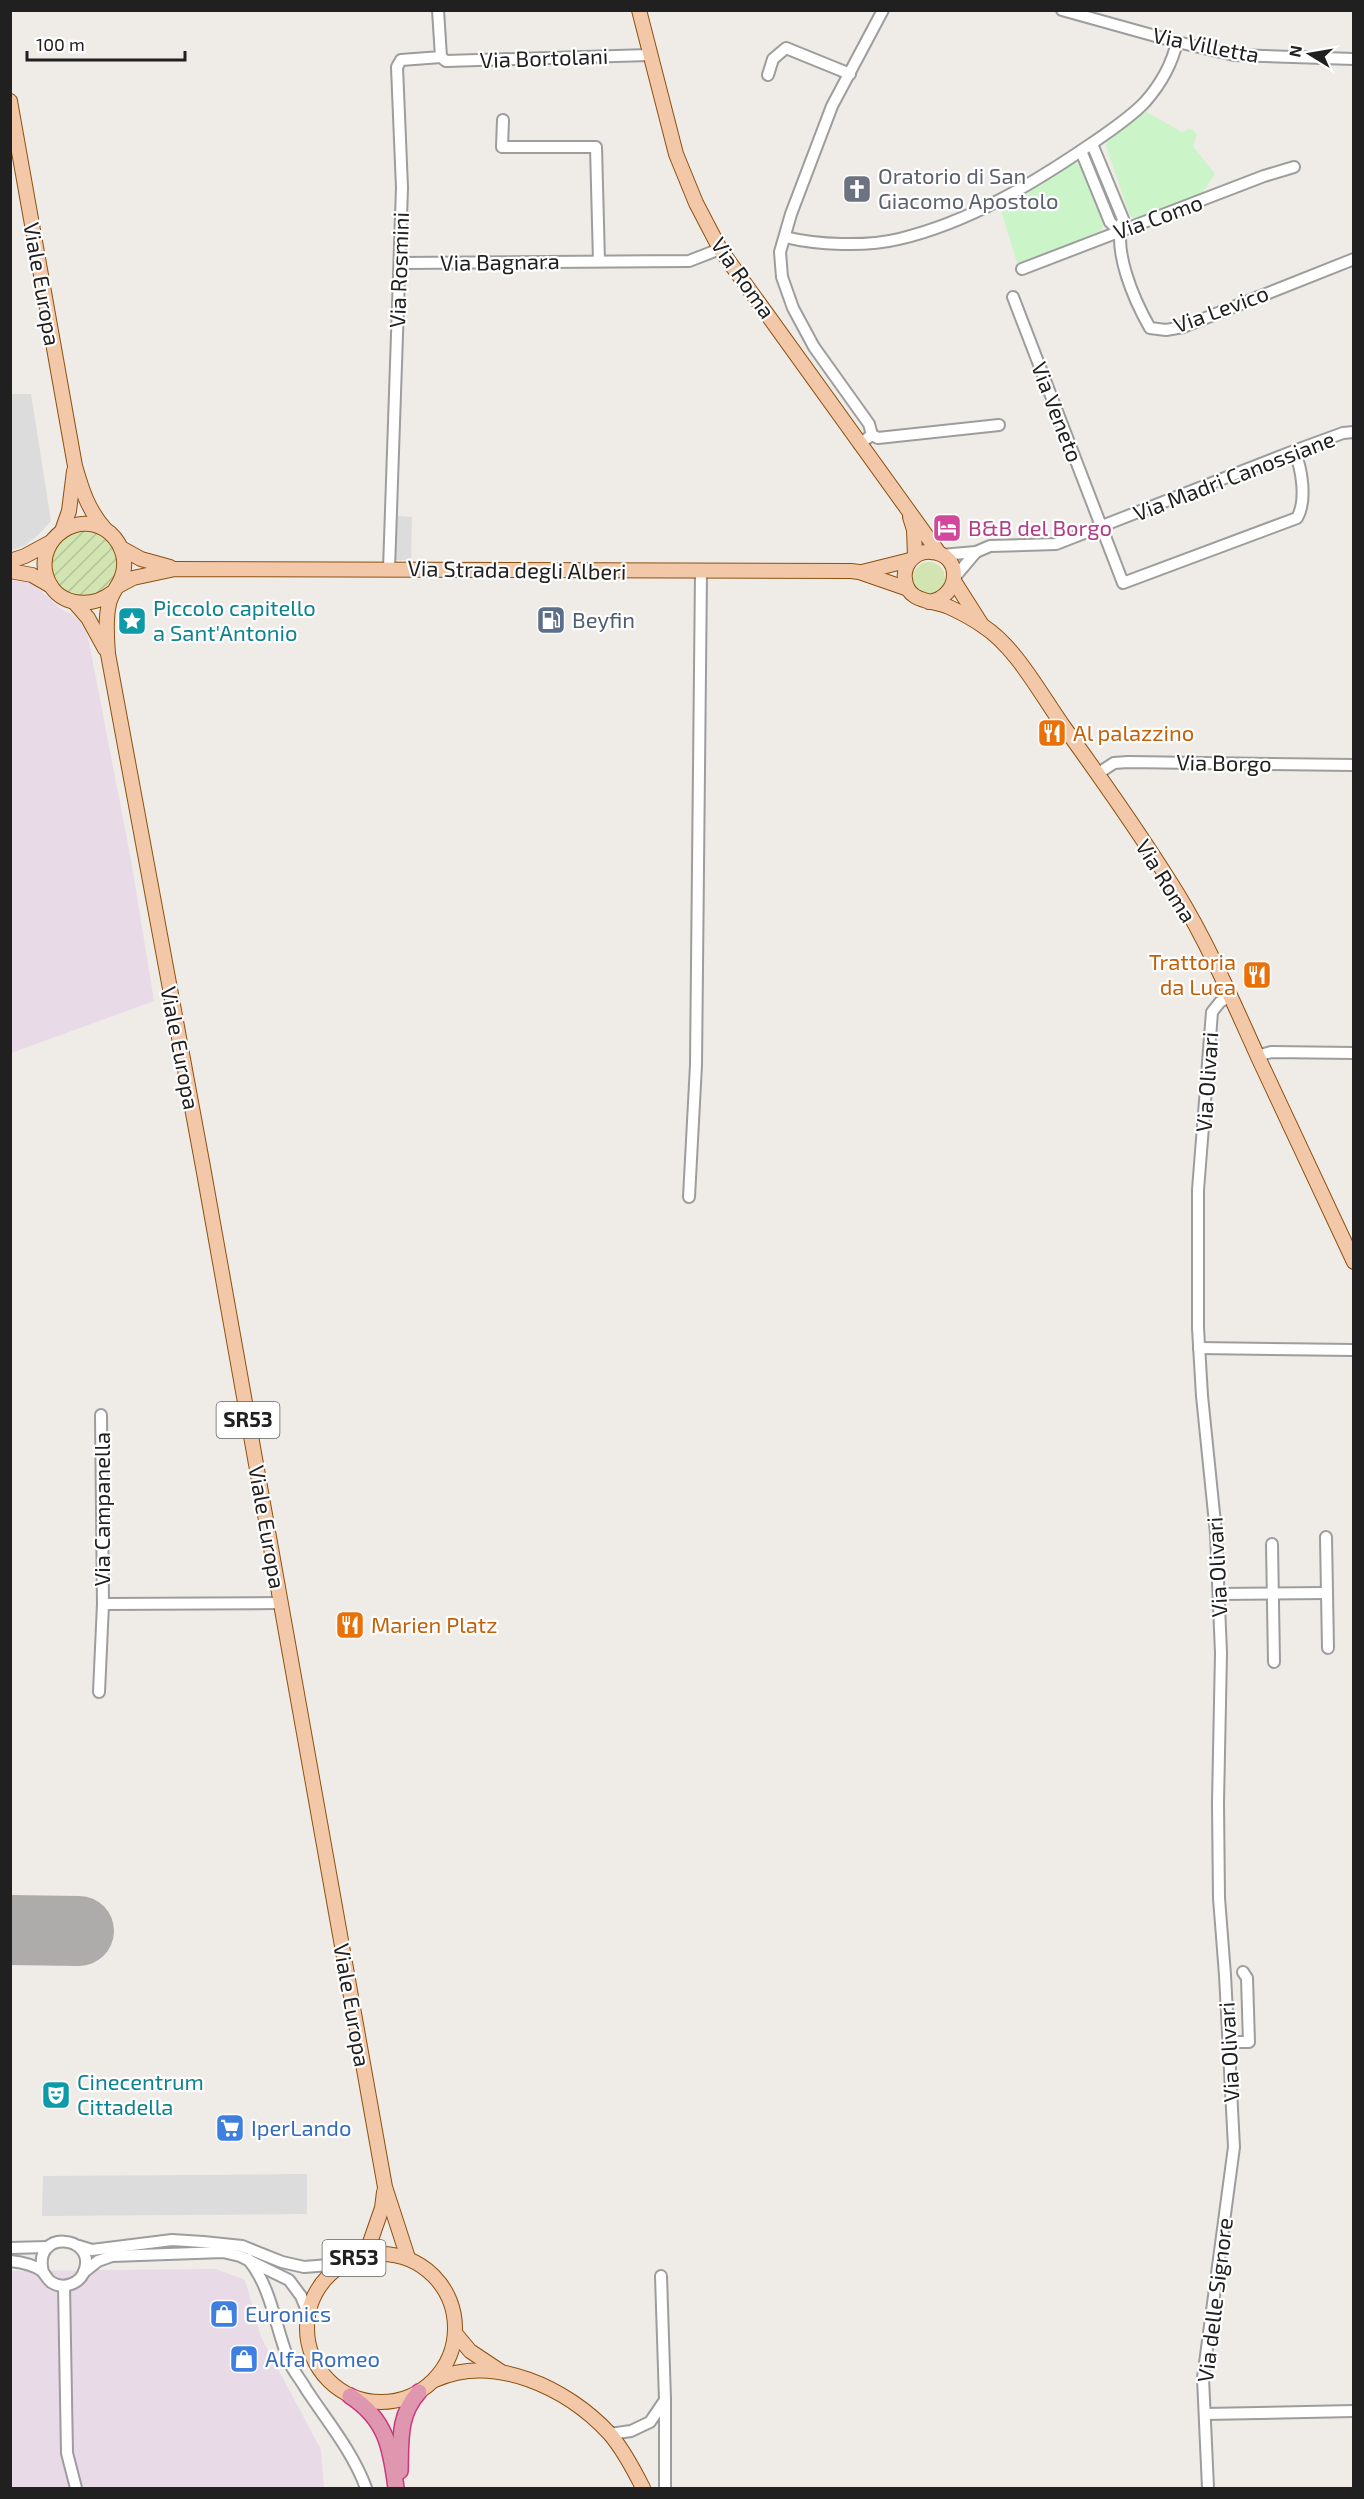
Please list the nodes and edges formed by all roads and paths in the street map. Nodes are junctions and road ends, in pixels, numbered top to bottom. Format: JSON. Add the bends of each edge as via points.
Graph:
{"nodes":[{"id":1,"x":438,"y":10,"type":"edge"},
{"id":2,"x":639,"y":10,"type":"edge"},
{"id":3,"x":883,"y":10,"type":"edge"},
{"id":4,"x":1062,"y":10,"type":"edge"},
{"id":5,"x":1177,"y":42,"type":"junction"},
{"id":6,"x":649,"y":55,"type":"junction"},
{"id":7,"x":441,"y":57,"type":"junction"},
{"id":8,"x":1353,"y":59,"type":"edge"},
{"id":9,"x":850,"y":74,"type":"junction"},
{"id":10,"x":768,"y":75,"type":"dead end"},
{"id":11,"x":10,"y":101,"type":"edge"},
{"id":12,"x":503,"y":120,"type":"dead end"},
{"id":13,"x":1092,"y":144,"type":"junction"},
{"id":14,"x":1081,"y":151,"type":"junction"},
{"id":15,"x":1294,"y":167,"type":"dead end"},
{"id":16,"x":1119,"y":231,"type":"junction"},
{"id":17,"x":785,"y":237,"type":"junction"},
{"id":18,"x":720,"y":249,"type":"junction"},
{"id":19,"x":1353,"y":259,"type":"edge"},
{"id":20,"x":599,"y":261,"type":"junction"},
{"id":21,"x":400,"y":263,"type":"junction"},
{"id":22,"x":1022,"y":269,"type":"dead end"},
{"id":23,"x":1013,"y":297,"type":"dead end"},
{"id":24,"x":808,"y":336,"type":"junction"},
{"id":25,"x":792,"y":348,"type":"junction"},
{"id":26,"x":999,"y":425,"type":"dead end"},
{"id":27,"x":1353,"y":432,"type":"edge"},
{"id":28,"x":872,"y":435,"type":"junction"},
{"id":29,"x":859,"y":444,"type":"junction"},
{"id":30,"x":1294,"y":451,"type":"junction"},
{"id":31,"x":75,"y":466,"type":"junction"},
{"id":32,"x":909,"y":515,"type":"junction"},
{"id":33,"x":1100,"y":527,"type":"junction"},
{"id":34,"x":62,"y":531,"type":"junction"},
{"id":35,"x":106,"y":531,"type":"junction"},
{"id":36,"x":51,"y":542,"type":"junction"},
{"id":37,"x":121,"y":548,"type":"junction"},
{"id":38,"x":976,"y":552,"type":"junction"},
{"id":39,"x":940,"y":554,"type":"junction"},
{"id":40,"x":913,"y":558,"type":"junction"},
{"id":41,"x":10,"y":561,"type":"edge"},
{"id":42,"x":175,"y":569,"type":"junction"},
{"id":43,"x":389,"y":569,"type":"junction"},
{"id":44,"x":10,"y":571,"type":"edge"},
{"id":45,"x":701,"y":572,"type":"junction"},
{"id":46,"x":860,"y":572,"type":"junction"},
{"id":47,"x":954,"y":580,"type":"junction"},
{"id":48,"x":51,"y":586,"type":"junction"},
{"id":49,"x":115,"y":589,"type":"junction"},
{"id":50,"x":908,"y":589,"type":"junction"},
{"id":51,"x":929,"y":602,"type":"junction"},
{"id":52,"x":75,"y":603,"type":"junction"},
{"id":53,"x":982,"y":625,"type":"junction"},
{"id":54,"x":108,"y":654,"type":"junction"},
{"id":55,"x":1353,"y":765,"type":"edge"},
{"id":56,"x":1097,"y":774,"type":"junction"},
{"id":57,"x":1230,"y":996,"type":"junction"},
{"id":58,"x":1353,"y":1053,"type":"edge"},
{"id":59,"x":1257,"y":1056,"type":"junction"},
{"id":60,"x":689,"y":1197,"type":"dead end"},
{"id":61,"x":1353,"y":1262,"type":"edge"},
{"id":62,"x":1199,"y":1348,"type":"junction"},
{"id":63,"x":1353,"y":1350,"type":"edge"},
{"id":64,"x":102,"y":1415,"type":"dead end"},
{"id":65,"x":1326,"y":1537,"type":"dead end"},
{"id":66,"x":1272,"y":1544,"type":"dead end"},
{"id":67,"x":1327,"y":1593,"type":"junction"},
{"id":68,"x":1219,"y":1594,"type":"junction"},
{"id":69,"x":1272,"y":1594,"type":"junction"},
{"id":70,"x":103,"y":1604,"type":"junction"},
{"id":71,"x":281,"y":1604,"type":"junction"},
{"id":72,"x":1328,"y":1648,"type":"dead end"},
{"id":73,"x":1274,"y":1662,"type":"dead end"},
{"id":74,"x":99,"y":1692,"type":"dead end"},
{"id":75,"x":1243,"y":1972,"type":"dead end"},
{"id":76,"x":1229,"y":2042,"type":"junction"},
{"id":77,"x":1234,"y":2147,"type":"joint"},
{"id":78,"x":385,"y":2187,"type":"junction"},
{"id":79,"x":79,"y":2246,"type":"junction"},
{"id":80,"x":48,"y":2247,"type":"junction"},
{"id":81,"x":10,"y":2248,"type":"edge"},
{"id":82,"x":366,"y":2254,"type":"junction"},
{"id":83,"x":408,"y":2258,"type":"junction"},
{"id":84,"x":248,"y":2259,"type":"junction"},
{"id":85,"x":10,"y":2260,"type":"edge"},
{"id":86,"x":342,"y":2264,"type":"junction"},
{"id":87,"x":43,"y":2272,"type":"junction"},
{"id":88,"x":84,"y":2272,"type":"junction"},
{"id":89,"x":661,"y":2276,"type":"dead end"},
{"id":90,"x":64,"y":2286,"type":"junction"},
{"id":91,"x":308,"y":2313,"type":"junction"},
{"id":92,"x":455,"y":2333,"type":"junction"},
{"id":93,"x":500,"y":2371,"type":"junction"},
{"id":94,"x":434,"y":2380,"type":"junction"},
{"id":95,"x":419,"y":2392,"type":"junction"},
{"id":96,"x":350,"y":2396,"type":"junction"},
{"id":97,"x":665,"y":2400,"type":"junction"},
{"id":98,"x":1353,"y":2410,"type":"edge"},
{"id":99,"x":1205,"y":2414,"type":"junction"},
{"id":100,"x":610,"y":2434,"type":"junction"},
{"id":101,"x":76,"y":2488,"type":"edge"},
{"id":102,"x":366,"y":2488,"type":"edge"},
{"id":103,"x":398,"y":2488,"type":"edge"},
{"id":104,"x":643,"y":2488,"type":"edge"},
{"id":105,"x":665,"y":2488,"type":"edge"},
{"id":106,"x":1208,"y":2488,"type":"edge"}],
"edges":[{"from":1,"to":7,"type":"street"},
{"from":2,"to":6,"type":"main road","name":"Via Roma"},
{"from":3,"to":9,"type":"street"},
{"from":4,"to":5,"type":"street","name":"Via Villetta"},
{"from":5,"to":8,"type":"street","name":"Via Villetta","via":[[1234,55]]},
{"from":5,"to":13,"type":"street","via":[[1168,69],[1144,103]]},
{"from":6,"to":7,"type":"street","name":"Via Bortolani","via":[[446,61]]},
{"from":6,"to":18,"type":"main road","name":"Via Roma","via":[[676,153]]},
{"from":7,"to":21,"type":"street","name":"Via Rosmini","via":[[401,60],[397,67],[402,188]]},
{"from":9,"to":10,"type":"street","via":[[786,48],[773,59]]},
{"from":9,"to":17,"type":"street","via":[[812,155]]},
{"from":11,"to":31,"type":"main road","name":"Viale Europa"},
{"from":12,"to":20,"type":"street","via":[[502,147],[596,147]]},
{"from":13,"to":14,"type":"street"},
{"from":13,"to":16,"type":"street","name":"Via Levico","via":[[1123,219]]},
{"from":14,"to":16,"type":"street","name":"Via Levico","via":[[1110,222]]},
{"from":14,"to":17,"type":"street","via":[[1038,179],[949,225],[874,243],[814,243]]},
{"from":15,"to":16,"type":"street","name":"Via Como"},
{"from":16,"to":19,"type":"street","name":"Via Levico","via":[[1119,246],[1133,292],[1149,328],[1156,330],[1183,327]]},
{"from":16,"to":22,"type":"street","name":"Via Como"},
{"from":17,"to":24,"type":"street","via":[[780,252],[782,277]]},
{"from":18,"to":20,"type":"street","name":"Via Bagnara","via":[[689,261]]},
{"from":18,"to":25,"type":"main road","name":"Via Roma"},
{"from":20,"to":21,"type":"street","name":"Via Bagnara"},
{"from":21,"to":43,"type":"street","name":"Via Rosmini"},
{"from":23,"to":33,"type":"street","name":"Via Veneto"},
{"from":24,"to":25,"type":"street"},
{"from":24,"to":28,"type":"street","via":[[860,410]]},
{"from":25,"to":29,"type":"main road","name":"Via Roma"},
{"from":26,"to":28,"type":"street","via":[[878,438]]},
{"from":27,"to":30,"type":"street","name":"Via Madri Canossiane"},
{"from":28,"to":29,"type":"street"},
{"from":29,"to":32,"type":"main road","name":"Via Roma"},
{"from":30,"to":33,"type":"street","name":"Via Madri Canossiane"},
{"from":30,"to":33,"type":"street","name":"Via Veneto","via":[[1301,471],[1301,512],[1287,523],[1123,583]]},
{"from":31,"to":34,"type":"main road","name":"Viale Europa"},
{"from":31,"to":35,"type":"main road","name":"Viale Europa","via":[[86,502]]},
{"from":32,"to":39,"type":"main road","name":"Via Roma"},
{"from":32,"to":40,"type":"main road","name":"Via Roma","via":[[914,530]]},
{"from":33,"to":38,"type":"street","name":"Via Madri Canossiane","via":[[1056,544],[990,546]]},
{"from":34,"to":35,"type":"main road","via":[[84,524]]},
{"from":34,"to":36,"type":"main road","name":"Viale Europa"},
{"from":35,"to":37,"type":"main road","name":"Viale Europa"},
{"from":36,"to":41,"type":"main road"},
{"from":36,"to":48,"type":"main road","via":[[44,564]]},
{"from":37,"to":42,"type":"main road","name":"Via Strada degli Alberi","via":[[141,559]]},
{"from":37,"to":49,"type":"main road","name":"Viale Europa","via":[[124,564]]},
{"from":38,"to":39,"type":"street","name":"Via Madri Canossiane"},
{"from":38,"to":47,"type":"street"},
{"from":39,"to":40,"type":"main road","via":[[926,552]]},
{"from":39,"to":47,"type":"main road","name":"Via Roma","via":[[951,564]]},
{"from":40,"to":46,"type":"main road","name":"Via Strada degli Alberi"},
{"from":40,"to":50,"type":"main road","name":"Via Roma","via":[[904,577]]},
{"from":42,"to":43,"type":"main road","name":"Via Strada degli Alberi"},
{"from":42,"to":49,"type":"main road","name":"Via Strada degli Alberi","via":[[133,578]]},
{"from":43,"to":45,"type":"main road","name":"Via Strada degli Alberi"},
{"from":44,"to":48,"type":"main road","via":[[32,575]]},
{"from":45,"to":46,"type":"main road","name":"Via Strada degli Alberi"},
{"from":45,"to":60,"type":"street","via":[[696,1065]]},
{"from":46,"to":50,"type":"main road","name":"Via Strada degli Alberi"},
{"from":47,"to":51,"type":"main road","via":[[948,593]]},
{"from":47,"to":53,"type":"main road","name":"Via Roma"},
{"from":48,"to":52,"type":"main road","name":"Viale Europa"},
{"from":49,"to":52,"type":"main road","via":[[92,603]]},
{"from":49,"to":54,"type":"main road","name":"Viale Europa","number":"SR53","via":[[108,605]]},
{"from":50,"to":51,"type":"main road","name":"Via Roma"},
{"from":51,"to":53,"type":"main road","name":"Via Roma","via":[[951,608]]},
{"from":52,"to":54,"type":"main road","name":"Viale Europa","number":"SR53"},
{"from":53,"to":56,"type":"main road","name":"Via Roma","via":[[1006,646]]},
{"from":54,"to":71,"type":"main road","name":"Viale Europa","number":"SR53"},
{"from":55,"to":56,"type":"street","name":"Via Borgo","via":[[1114,762]]},
{"from":56,"to":57,"type":"main road","name":"Via Roma","via":[[1178,895]]},
{"from":57,"to":59,"type":"main road","name":"Via Roma"},
{"from":57,"to":62,"type":"street","name":"Via Olivari","via":[[1212,1012],[1198,1190]]},
{"from":58,"to":59,"type":"street","via":[[1271,1052]]},
{"from":59,"to":61,"type":"main road","name":"Via Roma"},
{"from":62,"to":63,"type":"street"},
{"from":62,"to":68,"type":"street","name":"Via Olivari"},
{"from":64,"to":70,"type":"street","name":"Via Campanella"},
{"from":65,"to":67,"type":"street"},
{"from":66,"to":69,"type":"street"},
{"from":67,"to":69,"type":"street"},
{"from":67,"to":72,"type":"street"},
{"from":68,"to":69,"type":"street"},
{"from":68,"to":76,"type":"street","name":"Via Olivari","via":[[1219,1898]]},
{"from":69,"to":73,"type":"street"},
{"from":70,"to":71,"type":"street","name":"Via Campanella"},
{"from":70,"to":74,"type":"street","name":"Via Campanella"},
{"from":71,"to":78,"type":"main road","name":"Viale Europa","number":"SR53"},
{"from":75,"to":76,"type":"street","via":[[1247,1978],[1250,2042]]},
{"from":76,"to":77,"type":"street","name":"Via Olivari"},
{"from":77,"to":99,"type":"street","name":"Via delle Signore","via":[[1203,2378]]},
{"from":78,"to":82,"type":"main road","name":"Viale Europa","number":"SR53"},
{"from":78,"to":83,"type":"main road","name":"Viale Europa","number":"SR53"},
{"from":79,"to":80,"type":"street","via":[[59,2241]]},
{"from":79,"to":86,"type":"street","via":[[92,2250],[172,2240],[203,2242],[242,2246],[304,2267]]},
{"from":79,"to":88,"type":"street","via":[[86,2258]]},
{"from":80,"to":81,"type":"street"},
{"from":80,"to":87,"type":"street","via":[[42,2259]]},
{"from":82,"to":83,"type":"main road","number":"SR53"},
{"from":82,"to":86,"type":"main road","number":"SR53"},
{"from":83,"to":92,"type":"main road","number":"SR53","via":[[422,2265],[444,2288],[451,2302]]},
{"from":84,"to":88,"type":"street","via":[[224,2252],[128,2254],[98,2261]]},
{"from":84,"to":91,"type":"street","via":[[289,2280]]},
{"from":84,"to":102,"type":"street","via":[[260,2273],[290,2364],[350,2455]]},
{"from":85,"to":87,"type":"street"},
{"from":86,"to":91,"type":"main road","number":"SR53","via":[[316,2291]]},
{"from":87,"to":90,"type":"street","via":[[51,2282]]},
{"from":88,"to":90,"type":"street","via":[[75,2283]]},
{"from":89,"to":97,"type":"street"},
{"from":90,"to":101,"type":"street","via":[[67,2453]]},
{"from":91,"to":96,"type":"main road","number":"SR53","via":[[310,2353],[333,2385]]},
{"from":92,"to":93,"type":"main road","via":[[470,2350]]},
{"from":92,"to":94,"type":"main road","number":"SR53","via":[[449,2359]]},
{"from":93,"to":94,"type":"main road","via":[[452,2372]]},
{"from":93,"to":100,"type":"main road","via":[[541,2384],[575,2404]]},
{"from":94,"to":95,"type":"main road","number":"SR53"},
{"from":95,"to":96,"type":"main road","number":"SR53","via":[[385,2402]]},
{"from":95,"to":103,"type":"highway","number":"SR53","via":[[405,2410],[402,2423]]},
{"from":96,"to":103,"type":"highway","number":"SR53","via":[[370,2410],[382,2428]]},
{"from":97,"to":100,"type":"street","via":[[650,2422],[631,2431]]},
{"from":97,"to":105,"type":"street"},
{"from":98,"to":99,"type":"street"},
{"from":99,"to":106,"type":"street","name":"Via delle Signore"},
{"from":100,"to":104,"type":"main road"}]}
